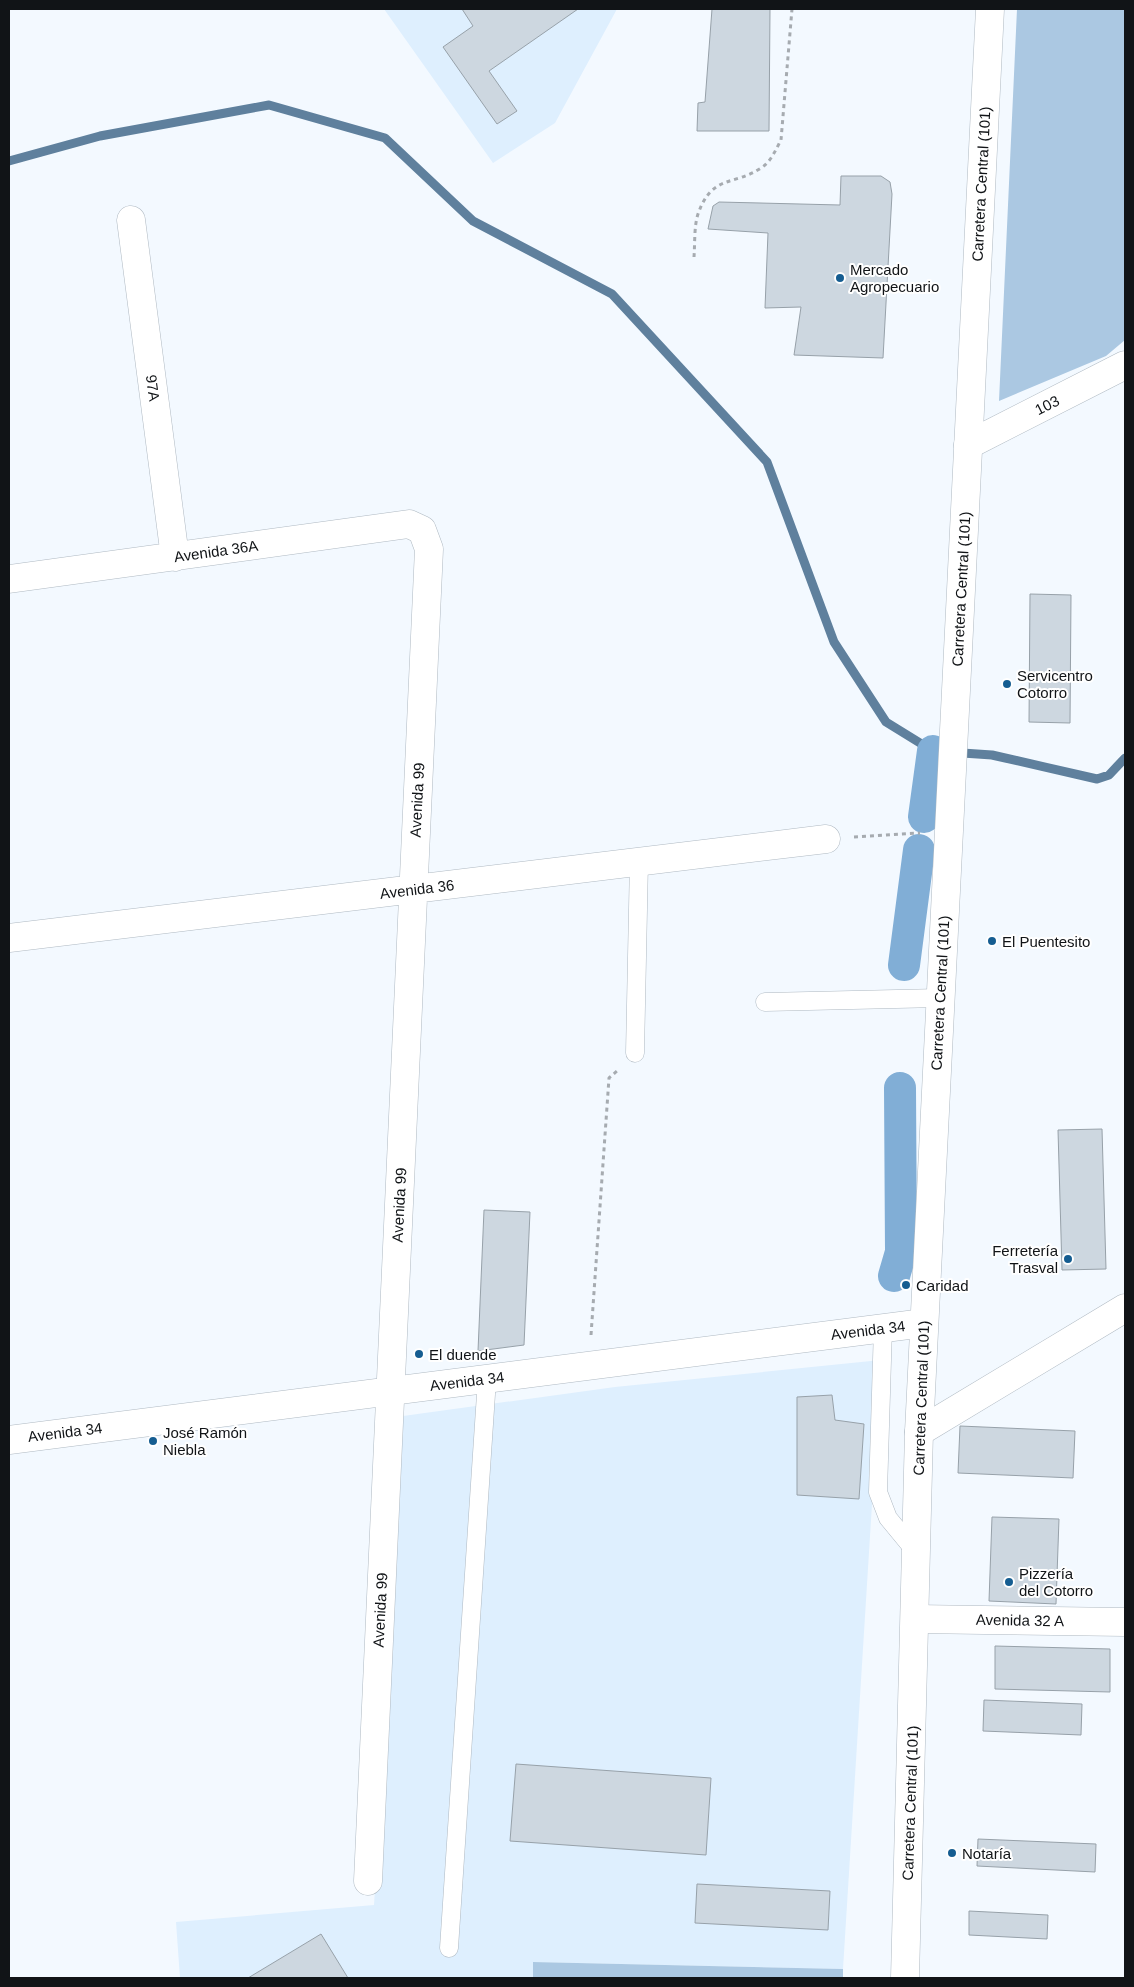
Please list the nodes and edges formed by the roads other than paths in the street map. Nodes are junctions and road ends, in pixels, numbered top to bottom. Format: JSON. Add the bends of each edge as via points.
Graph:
{"nodes":[{"id":1,"x":990,"y":9,"type":"edge"},
{"id":2,"x":131,"y":220,"type":"dead end"},
{"id":3,"x":1125,"y":364,"type":"edge"},
{"id":4,"x":968,"y":446,"type":"junction"},
{"id":5,"x":422,"y":530,"type":"joint"},
{"id":6,"x":175,"y":556,"type":"junction"},
{"id":7,"x":9,"y":579,"type":"edge"},
{"id":8,"x":826,"y":839,"type":"road end"},
{"id":9,"x":639,"y":861,"type":"junction"},
{"id":10,"x":414,"y":890,"type":"junction"},
{"id":11,"x":9,"y":938,"type":"edge"},
{"id":12,"x":940,"y":998,"type":"junction"},
{"id":13,"x":765,"y":1002,"type":"dead end"},
{"id":14,"x":635,"y":1053,"type":"road end"},
{"id":15,"x":1125,"y":1308,"type":"edge"},
{"id":16,"x":924,"y":1323,"type":"junction"},
{"id":17,"x":883,"y":1328,"type":"junction"},
{"id":18,"x":487,"y":1379,"type":"junction"},
{"id":19,"x":390,"y":1391,"type":"junction"},
{"id":20,"x":918,"y":1432,"type":"junction"},
{"id":21,"x":9,"y":1440,"type":"edge"},
{"id":22,"x":916,"y":1552,"type":"junction"},
{"id":23,"x":915,"y":1619,"type":"junction"},
{"id":24,"x":1125,"y":1622,"type":"edge"},
{"id":25,"x":368,"y":1881,"type":"dead end"},
{"id":26,"x":449,"y":1948,"type":"dead end"},
{"id":27,"x":905,"y":1978,"type":"edge"}],
"edges":[{"from":1,"to":4,"type":"street","name":"Carretera Central (101)"},
{"from":2,"to":6,"type":"street","name":"97A"},
{"from":3,"to":4,"type":"street","name":"103"},
{"from":4,"to":12,"type":"street","name":"Carretera Central (101)"},
{"from":5,"to":6,"type":"street","name":"Avenida 36A","via":[[409,524]]},
{"from":5,"to":10,"type":"street","name":"Avenida 99","via":[[429,549]]},
{"from":6,"to":7,"type":"street","name":"Avenida 36A"},
{"from":8,"to":9,"type":"street","name":"Avenida 36"},
{"from":9,"to":10,"type":"street","name":"Avenida 36"},
{"from":9,"to":14,"type":"lane"},
{"from":10,"to":11,"type":"street","name":"Avenida 36"},
{"from":10,"to":19,"type":"street","name":"Avenida 99"},
{"from":12,"to":13,"type":"lane"},
{"from":12,"to":16,"type":"street","name":"Carretera Central (101)"},
{"from":15,"to":20,"type":"street"},
{"from":16,"to":17,"type":"street","name":"Avenida 34"},
{"from":16,"to":20,"type":"street","name":"Carretera Central (101)"},
{"from":17,"to":18,"type":"street","name":"Avenida 34"},
{"from":17,"to":22,"type":"lane","via":[[878,1492],[888,1518]]},
{"from":18,"to":19,"type":"street","name":"Avenida 34"},
{"from":18,"to":26,"type":"lane"},
{"from":19,"to":21,"type":"street","name":"Avenida 34"},
{"from":19,"to":25,"type":"street","name":"Avenida 99"},
{"from":20,"to":22,"type":"street","name":"Carretera Central (101)"},
{"from":22,"to":23,"type":"street","name":"Carretera Central (101)"},
{"from":23,"to":24,"type":"street","name":"Avenida 32 A"},
{"from":23,"to":27,"type":"street","name":"Carretera Central (101)"}]}
